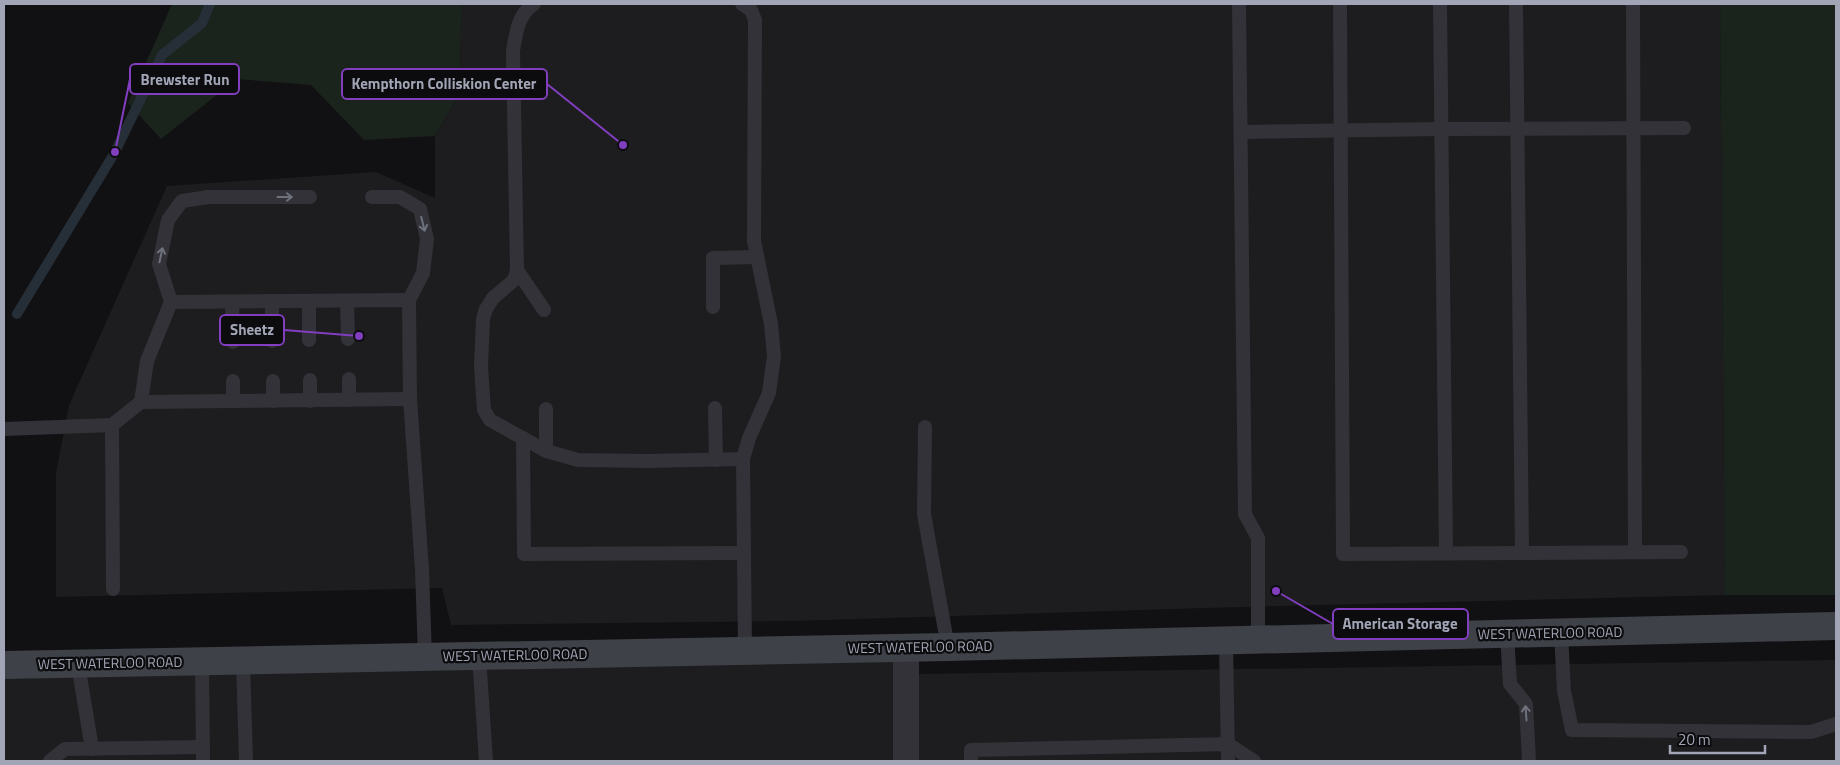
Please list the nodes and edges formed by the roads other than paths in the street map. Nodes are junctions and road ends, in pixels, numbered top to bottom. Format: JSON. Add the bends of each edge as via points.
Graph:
{"nodes":[{"id":1,"x":534,"y":4,"type":"edge"},
{"id":2,"x":742,"y":4,"type":"edge"},
{"id":3,"x":1239,"y":4,"type":"edge"},
{"id":4,"x":1340,"y":4,"type":"edge"},
{"id":5,"x":1440,"y":4,"type":"edge"},
{"id":6,"x":1516,"y":4,"type":"edge"},
{"id":7,"x":1632,"y":4,"type":"edge"},
{"id":8,"x":1684,"y":128,"type":"dead end"},
{"id":9,"x":1441,"y":129,"type":"junction"},
{"id":10,"x":1518,"y":129,"type":"junction"},
{"id":11,"x":1633,"y":129,"type":"junction"},
{"id":12,"x":1341,"y":131,"type":"junction"},
{"id":13,"x":1241,"y":132,"type":"junction"},
{"id":14,"x":310,"y":197,"type":"dead end"},
{"id":15,"x":372,"y":197,"type":"dead end"},
{"id":16,"x":757,"y":257,"type":"junction"},
{"id":17,"x":517,"y":270,"type":"junction"},
{"id":18,"x":409,"y":300,"type":"junction"},
{"id":19,"x":272,"y":301,"type":"junction"},
{"id":20,"x":309,"y":301,"type":"junction"},
{"id":21,"x":347,"y":301,"type":"junction"},
{"id":22,"x":171,"y":302,"type":"junction"},
{"id":23,"x":232,"y":302,"type":"junction"},
{"id":24,"x":713,"y":307,"type":"dead end"},
{"id":25,"x":544,"y":310,"type":"dead end"},
{"id":26,"x":348,"y":339,"type":"dead end"},
{"id":27,"x":309,"y":340,"type":"dead end"},
{"id":28,"x":272,"y":341,"type":"dead end"},
{"id":29,"x":233,"y":342,"type":"dead end"},
{"id":30,"x":349,"y":379,"type":"dead end"},
{"id":31,"x":273,"y":380,"type":"dead end"},
{"id":32,"x":310,"y":380,"type":"dead end"},
{"id":33,"x":233,"y":381,"type":"dead end"},
{"id":34,"x":410,"y":399,"type":"junction"},
{"id":35,"x":310,"y":400,"type":"junction"},
{"id":36,"x":349,"y":400,"type":"junction"},
{"id":37,"x":233,"y":401,"type":"junction"},
{"id":38,"x":273,"y":401,"type":"junction"},
{"id":39,"x":141,"y":402,"type":"junction"},
{"id":40,"x":715,"y":408,"type":"dead end"},
{"id":41,"x":546,"y":409,"type":"dead end"},
{"id":42,"x":112,"y":425,"type":"junction"},
{"id":43,"x":925,"y":427,"type":"dead end"},
{"id":44,"x":4,"y":430,"type":"edge"},
{"id":45,"x":523,"y":438,"type":"junction"},
{"id":46,"x":546,"y":451,"type":"junction"},
{"id":47,"x":743,"y":459,"type":"junction"},
{"id":48,"x":716,"y":460,"type":"junction"},
{"id":49,"x":1635,"y":552,"type":"junction"},
{"id":50,"x":1681,"y":552,"type":"dead end"},
{"id":51,"x":744,"y":553,"type":"junction"},
{"id":52,"x":1446,"y":553,"type":"junction"},
{"id":53,"x":1522,"y":553,"type":"junction"},
{"id":54,"x":113,"y":588,"type":"dead end"},
{"id":55,"x":1836,"y":626,"type":"edge"},
{"id":56,"x":1561,"y":632,"type":"junction"},
{"id":57,"x":1507,"y":634,"type":"junction"},
{"id":58,"x":1226,"y":640,"type":"junction"},
{"id":59,"x":1258,"y":640,"type":"junction"},
{"id":60,"x":948,"y":647,"type":"junction"},
{"id":61,"x":906,"y":648,"type":"junction"},
{"id":62,"x":745,"y":651,"type":"junction"},
{"id":63,"x":479,"y":656,"type":"junction"},
{"id":64,"x":425,"y":657,"type":"junction"},
{"id":65,"x":243,"y":661,"type":"junction"},
{"id":66,"x":202,"y":662,"type":"junction"},
{"id":67,"x":78,"y":664,"type":"junction"},
{"id":68,"x":4,"y":665,"type":"edge"},
{"id":69,"x":1836,"y":724,"type":"edge"},
{"id":70,"x":1228,"y":744,"type":"junction"},
{"id":71,"x":92,"y":749,"type":"junction"},
{"id":72,"x":203,"y":754,"type":"edge"},
{"id":73,"x":50,"y":761,"type":"edge"},
{"id":74,"x":246,"y":761,"type":"edge"},
{"id":75,"x":486,"y":761,"type":"edge"},
{"id":76,"x":906,"y":761,"type":"edge"},
{"id":77,"x":971,"y":761,"type":"edge"},
{"id":78,"x":1228,"y":761,"type":"edge"},
{"id":79,"x":1254,"y":761,"type":"edge"},
{"id":80,"x":1529,"y":761,"type":"edge"}],
"edges":[{"from":1,"to":17,"type":"lane","via":[[526,9],[513,50]]},
{"from":2,"to":16,"type":"lane","via":[[751,10],[755,20],[754,242]]},
{"from":3,"to":13,"type":"lane"},
{"from":4,"to":12,"type":"lane"},
{"from":5,"to":9,"type":"lane"},
{"from":6,"to":10,"type":"lane"},
{"from":7,"to":11,"type":"lane"},
{"from":8,"to":11,"type":"lane"},
{"from":9,"to":10,"type":"lane"},
{"from":9,"to":12,"type":"lane"},
{"from":9,"to":52,"type":"lane"},
{"from":10,"to":11,"type":"lane"},
{"from":10,"to":53,"type":"lane"},
{"from":11,"to":49,"type":"lane"},
{"from":12,"to":13,"type":"lane"},
{"from":12,"to":52,"type":"lane","via":[[1343,554]]},
{"from":13,"to":59,"type":"lane","via":[[1245,514],[1258,538]]},
{"from":22,"to":14,"type":"lane","one_way":true,"via":[[159,264],[168,220],[182,201],[209,197]]},
{"from":15,"to":18,"type":"lane","one_way":true,"via":[[400,197],[420,209],[427,239],[424,265]]},
{"from":16,"to":24,"type":"lane","via":[[713,258]]},
{"from":16,"to":47,"type":"lane","via":[[774,356],[769,393]]},
{"from":17,"to":25,"type":"lane"},
{"from":17,"to":45,"type":"lane","via":[[514,280],[493,298],[486,309],[481,367],[484,410],[490,420]]},
{"from":18,"to":21,"type":"lane"},
{"from":18,"to":34,"type":"lane"},
{"from":19,"to":20,"type":"lane"},
{"from":19,"to":23,"type":"lane"},
{"from":19,"to":28,"type":"lane"},
{"from":20,"to":21,"type":"lane"},
{"from":20,"to":27,"type":"lane"},
{"from":21,"to":26,"type":"lane"},
{"from":22,"to":23,"type":"lane"},
{"from":22,"to":39,"type":"lane","via":[[147,360]]},
{"from":23,"to":29,"type":"lane"},
{"from":30,"to":36,"type":"lane"},
{"from":31,"to":38,"type":"lane"},
{"from":32,"to":35,"type":"lane"},
{"from":33,"to":37,"type":"lane"},
{"from":34,"to":36,"type":"lane"},
{"from":34,"to":64,"type":"lane"},
{"from":35,"to":36,"type":"lane"},
{"from":35,"to":38,"type":"lane"},
{"from":37,"to":38,"type":"lane"},
{"from":37,"to":39,"type":"lane"},
{"from":39,"to":42,"type":"lane"},
{"from":40,"to":48,"type":"lane"},
{"from":41,"to":46,"type":"lane"},
{"from":42,"to":44,"type":"lane"},
{"from":42,"to":54,"type":"lane"},
{"from":43,"to":60,"type":"lane","via":[[924,514]]},
{"from":45,"to":46,"type":"lane"},
{"from":45,"to":51,"type":"lane","via":[[524,554]]},
{"from":46,"to":48,"type":"lane","via":[[578,460]]},
{"from":47,"to":48,"type":"lane"},
{"from":47,"to":51,"type":"lane"},
{"from":49,"to":50,"type":"lane"},
{"from":49,"to":53,"type":"lane"},
{"from":51,"to":62,"type":"lane"},
{"from":52,"to":53,"type":"lane"},
{"from":55,"to":56,"type":"main road","name":"WEST WATERLOO ROAD"},
{"from":56,"to":57,"type":"main road","name":"WEST WATERLOO ROAD"},
{"from":56,"to":69,"type":"lane","via":[[1564,691],[1572,730],[1811,732]]},
{"from":57,"to":59,"type":"main road","name":"WEST WATERLOO ROAD"},
{"from":80,"to":57,"type":"lane","one_way":true,"via":[[1526,704],[1510,684]]},
{"from":58,"to":59,"type":"main road","name":"WEST WATERLOO ROAD"},
{"from":58,"to":60,"type":"main road","name":"WEST WATERLOO ROAD"},
{"from":58,"to":70,"type":"lane"},
{"from":60,"to":61,"type":"main road","name":"WEST WATERLOO ROAD"},
{"from":61,"to":62,"type":"main road","name":"WEST WATERLOO ROAD"},
{"from":61,"to":76,"type":"street"},
{"from":62,"to":63,"type":"main road","name":"WEST WATERLOO ROAD"},
{"from":63,"to":64,"type":"main road","name":"WEST WATERLOO ROAD"},
{"from":63,"to":75,"type":"lane"},
{"from":64,"to":65,"type":"main road","name":"WEST WATERLOO ROAD"},
{"from":65,"to":66,"type":"main road","name":"WEST WATERLOO ROAD"},
{"from":65,"to":74,"type":"lane"},
{"from":66,"to":67,"type":"main road","name":"WEST WATERLOO ROAD"},
{"from":66,"to":72,"type":"lane"},
{"from":67,"to":68,"type":"main road","name":"WEST WATERLOO ROAD"},
{"from":67,"to":71,"type":"lane"},
{"from":70,"to":77,"type":"lane","via":[[972,750]]},
{"from":70,"to":78,"type":"lane"},
{"from":70,"to":79,"type":"lane"},
{"from":71,"to":72,"type":"lane"},
{"from":71,"to":73,"type":"lane","via":[[65,749]]}]}
